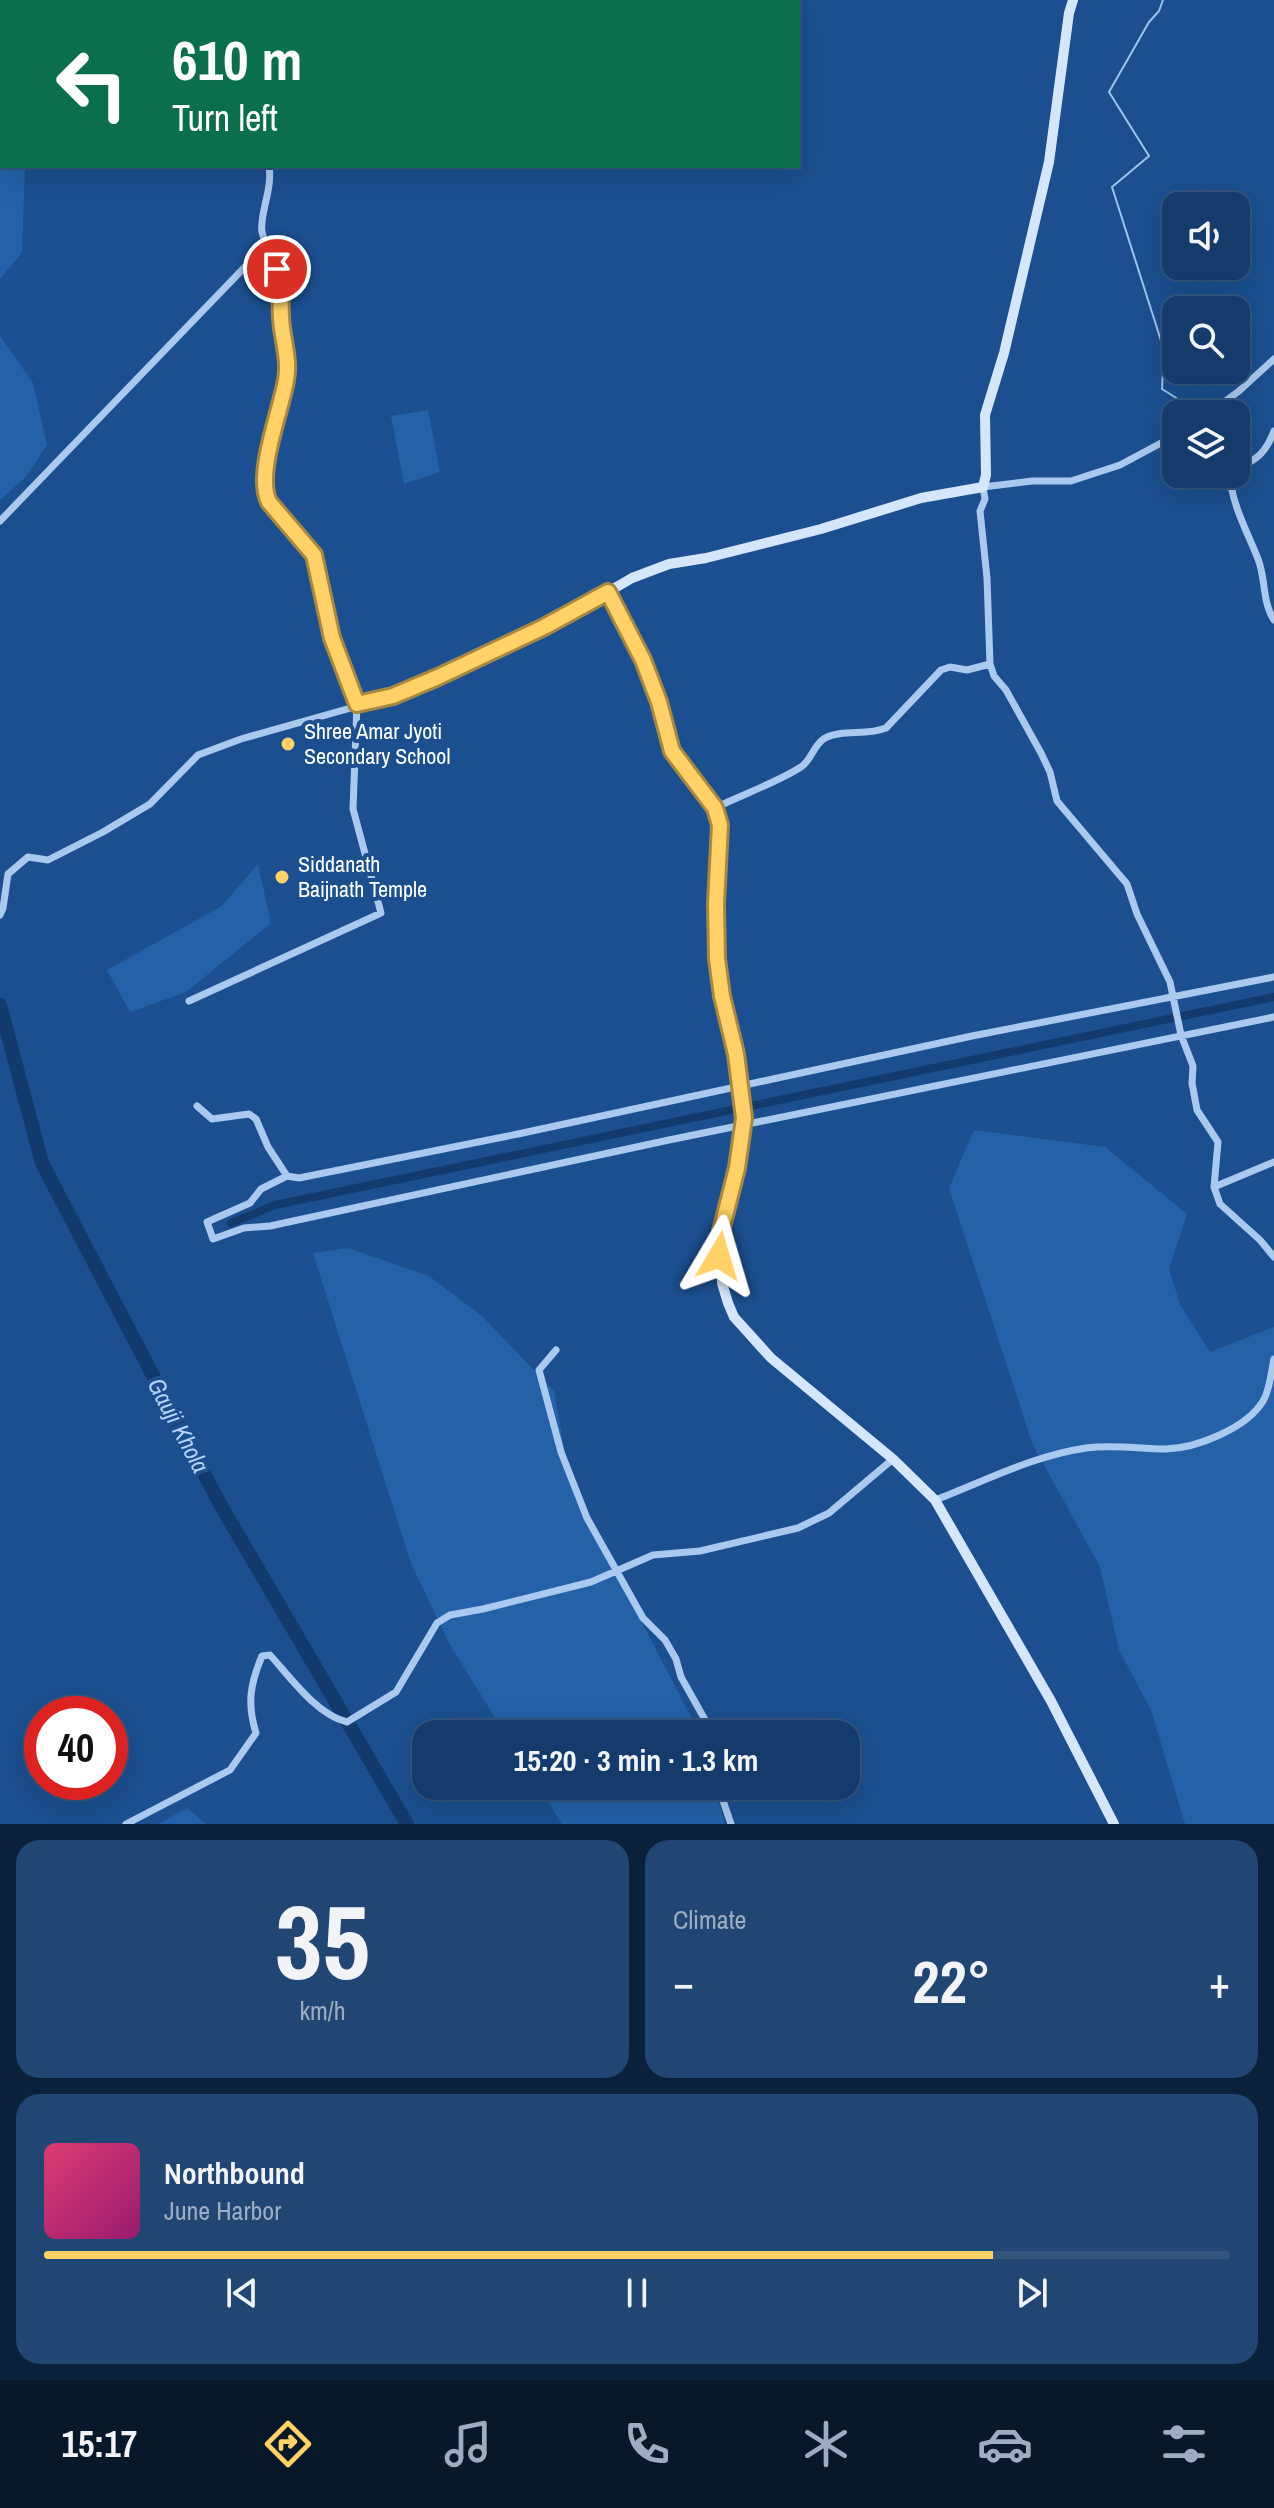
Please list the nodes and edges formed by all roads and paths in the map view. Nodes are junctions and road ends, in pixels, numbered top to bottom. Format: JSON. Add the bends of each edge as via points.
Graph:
{"nodes":[{"id":1,"x":1073,"y":0,"type":"edge"},
{"id":2,"x":269,"y":168,"type":"edge"},
{"id":3,"x":267,"y":244,"type":"junction"},
{"id":4,"x":1273,"y":361,"type":"edge"},
{"id":5,"x":1225,"y":400,"type":"edge"},
{"id":6,"x":1274,"y":431,"type":"edge"},
{"id":7,"x":1162,"y":442,"type":"edge"},
{"id":8,"x":1250,"y":463,"type":"edge"},
{"id":9,"x":983,"y":487,"type":"junction"},
{"id":10,"x":1233,"y":488,"type":"edge"},
{"id":11,"x":0,"y":521,"type":"edge"},
{"id":12,"x":608,"y":592,"type":"junction"},
{"id":13,"x":1274,"y":620,"type":"edge"},
{"id":14,"x":990,"y":664,"type":"junction"},
{"id":15,"x":357,"y":704,"type":"junction"},
{"id":16,"x":715,"y":808,"type":"junction"},
{"id":17,"x":0,"y":915,"type":"edge"},
{"id":18,"x":1274,"y":977,"type":"edge"},
{"id":19,"x":1174,"y":1000,"type":"junction"},
{"id":20,"x":189,"y":1001,"type":"dead end"},
{"id":21,"x":1274,"y":1017,"type":"edge"},
{"id":22,"x":1181,"y":1033,"type":"junction"},
{"id":23,"x":739,"y":1089,"type":"junction"},
{"id":24,"x":197,"y":1106,"type":"dead end"},
{"id":25,"x":744,"y":1122,"type":"junction"},
{"id":26,"x":1274,"y":1162,"type":"edge"},
{"id":27,"x":287,"y":1176,"type":"junction"},
{"id":28,"x":1214,"y":1187,"type":"junction"},
{"id":29,"x":1274,"y":1257,"type":"edge"},
{"id":30,"x":556,"y":1350,"type":"dead end"},
{"id":31,"x":1274,"y":1359,"type":"edge"},
{"id":32,"x":893,"y":1459,"type":"junction"},
{"id":33,"x":935,"y":1500,"type":"junction"},
{"id":34,"x":617,"y":1572,"type":"junction"},
{"id":35,"x":705,"y":1720,"type":"edge"},
{"id":36,"x":723,"y":1800,"type":"edge"},
{"id":37,"x":126,"y":1824,"type":"edge"},
{"id":38,"x":731,"y":1824,"type":"edge"},
{"id":39,"x":1114,"y":1824,"type":"edge"}],
"edges":[{"from":1,"to":9,"type":"street","via":[[1049,162],[985,415]]},
{"from":2,"to":3,"type":"street","via":[[261,229]]},
{"from":3,"to":11,"type":"street"},
{"from":3,"to":15,"type":"street","via":[[282,285],[288,357],[264,492],[314,555],[332,638]]},
{"from":4,"to":5,"type":"street"},
{"from":6,"to":8,"type":"street","via":[[1267,448]]},
{"from":7,"to":9,"type":"street","via":[[1120,465],[1071,481]]},
{"from":9,"to":12,"type":"street","via":[[921,498],[821,529],[669,564]]},
{"from":9,"to":14,"type":"street"},
{"from":10,"to":13,"type":"street"},
{"from":12,"to":15,"type":"street","via":[[438,677]]},
{"from":12,"to":16,"type":"street","via":[[643,660],[672,751]]},
{"from":14,"to":16,"type":"street","via":[[941,670],[886,728],[825,739],[803,766]]},
{"from":14,"to":19,"type":"street","via":[[1041,753],[1057,801],[1127,884],[1166,969]]},
{"from":15,"to":17,"type":"street","via":[[198,755],[150,804],[48,860],[28,857],[8,874]]},
{"from":15,"to":20,"type":"street","via":[[353,809],[381,913]]},
{"from":16,"to":23,"type":"street","via":[[720,825],[717,959]]},
{"from":18,"to":19,"type":"street"},
{"from":19,"to":22,"type":"street"},
{"from":19,"to":23,"type":"street","via":[[972,1036]]},
{"from":21,"to":22,"type":"street"},
{"from":22,"to":25,"type":"street"},
{"from":22,"to":28,"type":"street","via":[[1193,1066],[1197,1110],[1218,1142]]},
{"from":23,"to":25,"type":"street"},
{"from":23,"to":27,"type":"street","via":[[299,1178]]},
{"from":24,"to":27,"type":"street","via":[[212,1119],[249,1114],[256,1119]]},
{"from":25,"to":27,"type":"street","via":[[244,1228],[213,1239],[207,1222],[250,1203],[261,1189]]},
{"from":25,"to":32,"type":"street","via":[[720,1235],[722,1283],[734,1317],[771,1358]]},
{"from":26,"to":28,"type":"street"},
{"from":28,"to":29,"type":"street","via":[[1220,1204]]},
{"from":30,"to":34,"type":"street","via":[[539,1370],[557,1438],[587,1518]]},
{"from":31,"to":33,"type":"street","via":[[1265,1399],[1251,1416],[1204,1441],[1169,1449],[1087,1448],[1036,1458]]},
{"from":32,"to":33,"type":"street"},
{"from":32,"to":34,"type":"street","via":[[817,1521],[700,1551],[653,1555]]},
{"from":33,"to":39,"type":"street","via":[[1051,1701]]},
{"from":34,"to":35,"type":"street","via":[[643,1618],[665,1640]]},
{"from":34,"to":37,"type":"street","via":[[450,1615],[437,1623],[396,1692],[347,1722],[309,1697],[270,1655],[262,1656],[251,1680],[256,1733],[230,1770]]},
{"from":36,"to":38,"type":"street"}]}
